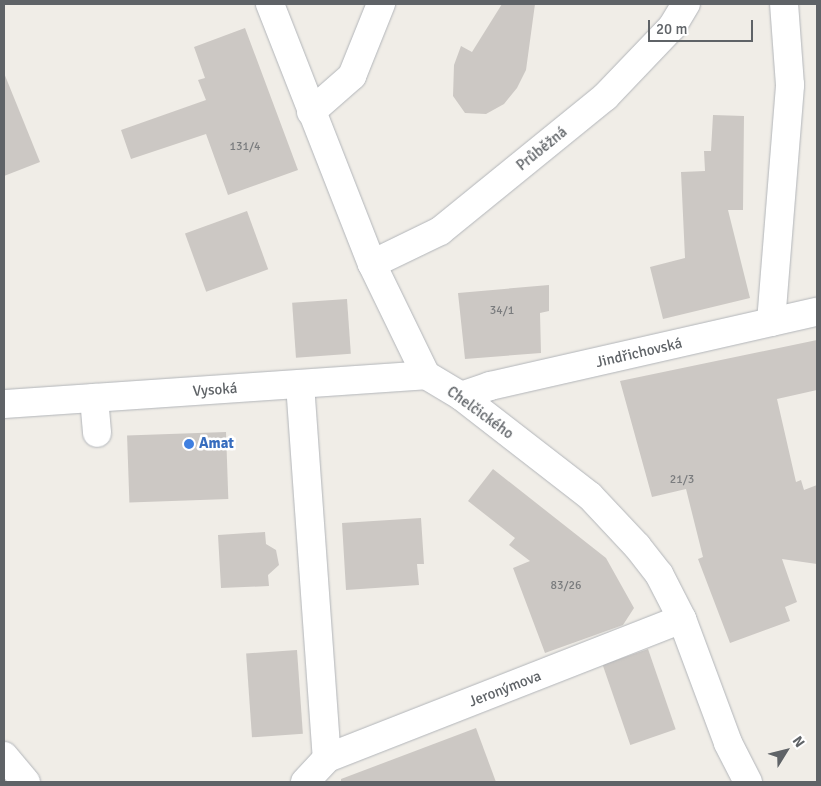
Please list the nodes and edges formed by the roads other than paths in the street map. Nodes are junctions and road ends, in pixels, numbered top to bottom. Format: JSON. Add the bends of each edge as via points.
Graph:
{"nodes":[{"id":1,"x":270,"y":4,"type":"edge"},
{"id":2,"x":381,"y":4,"type":"edge"},
{"id":3,"x":686,"y":4,"type":"edge"},
{"id":4,"x":784,"y":4,"type":"edge"},
{"id":5,"x":311,"y":112,"type":"junction"},
{"id":6,"x":372,"y":264,"type":"junction"},
{"id":7,"x":817,"y":312,"type":"edge"},
{"id":8,"x":771,"y":322,"type":"junction"},
{"id":9,"x":426,"y":375,"type":"junction"},
{"id":10,"x":300,"y":384,"type":"junction"},
{"id":11,"x":461,"y":396,"type":"junction"},
{"id":12,"x":94,"y":398,"type":"junction"},
{"id":13,"x":4,"y":404,"type":"edge"},
{"id":14,"x":98,"y":433,"type":"dead end"},
{"id":15,"x":682,"y":619,"type":"junction"},
{"id":16,"x":4,"y":756,"type":"edge"},
{"id":17,"x":327,"y":758,"type":"junction"},
{"id":18,"x":26,"y":782,"type":"edge"},
{"id":19,"x":305,"y":782,"type":"edge"},
{"id":20,"x":748,"y":782,"type":"edge"}],
"edges":[{"from":1,"to":5,"type":"street"},
{"from":2,"to":5,"type":"street","via":[[352,76]]},
{"from":3,"to":6,"type":"street","name":"Průběžná","via":[[672,27],[605,97],[440,231]]},
{"from":4,"to":8,"type":"street","via":[[790,85]]},
{"from":5,"to":6,"type":"street"},
{"from":6,"to":9,"type":"street"},
{"from":7,"to":8,"type":"street","name":"Jindřichovská"},
{"from":8,"to":11,"type":"street","name":"Jindřichovská","via":[[490,386]]},
{"from":9,"to":10,"type":"street","name":"Vysoká"},
{"from":9,"to":11,"type":"street","name":"Chelčického"},
{"from":10,"to":12,"type":"street","name":"Vysoká"},
{"from":10,"to":17,"type":"street"},
{"from":11,"to":15,"type":"street","name":"Chelčického","via":[[590,496],[659,574]]},
{"from":12,"to":13,"type":"street","name":"Vysoká"},
{"from":12,"to":14,"type":"street"},
{"from":15,"to":17,"type":"street","name":"Jeronýmova"},
{"from":15,"to":20,"type":"street","name":"Chelčického","via":[[728,743]]},
{"from":16,"to":18,"type":"street"},
{"from":17,"to":19,"type":"street","name":"Jeronýmova"}]}
